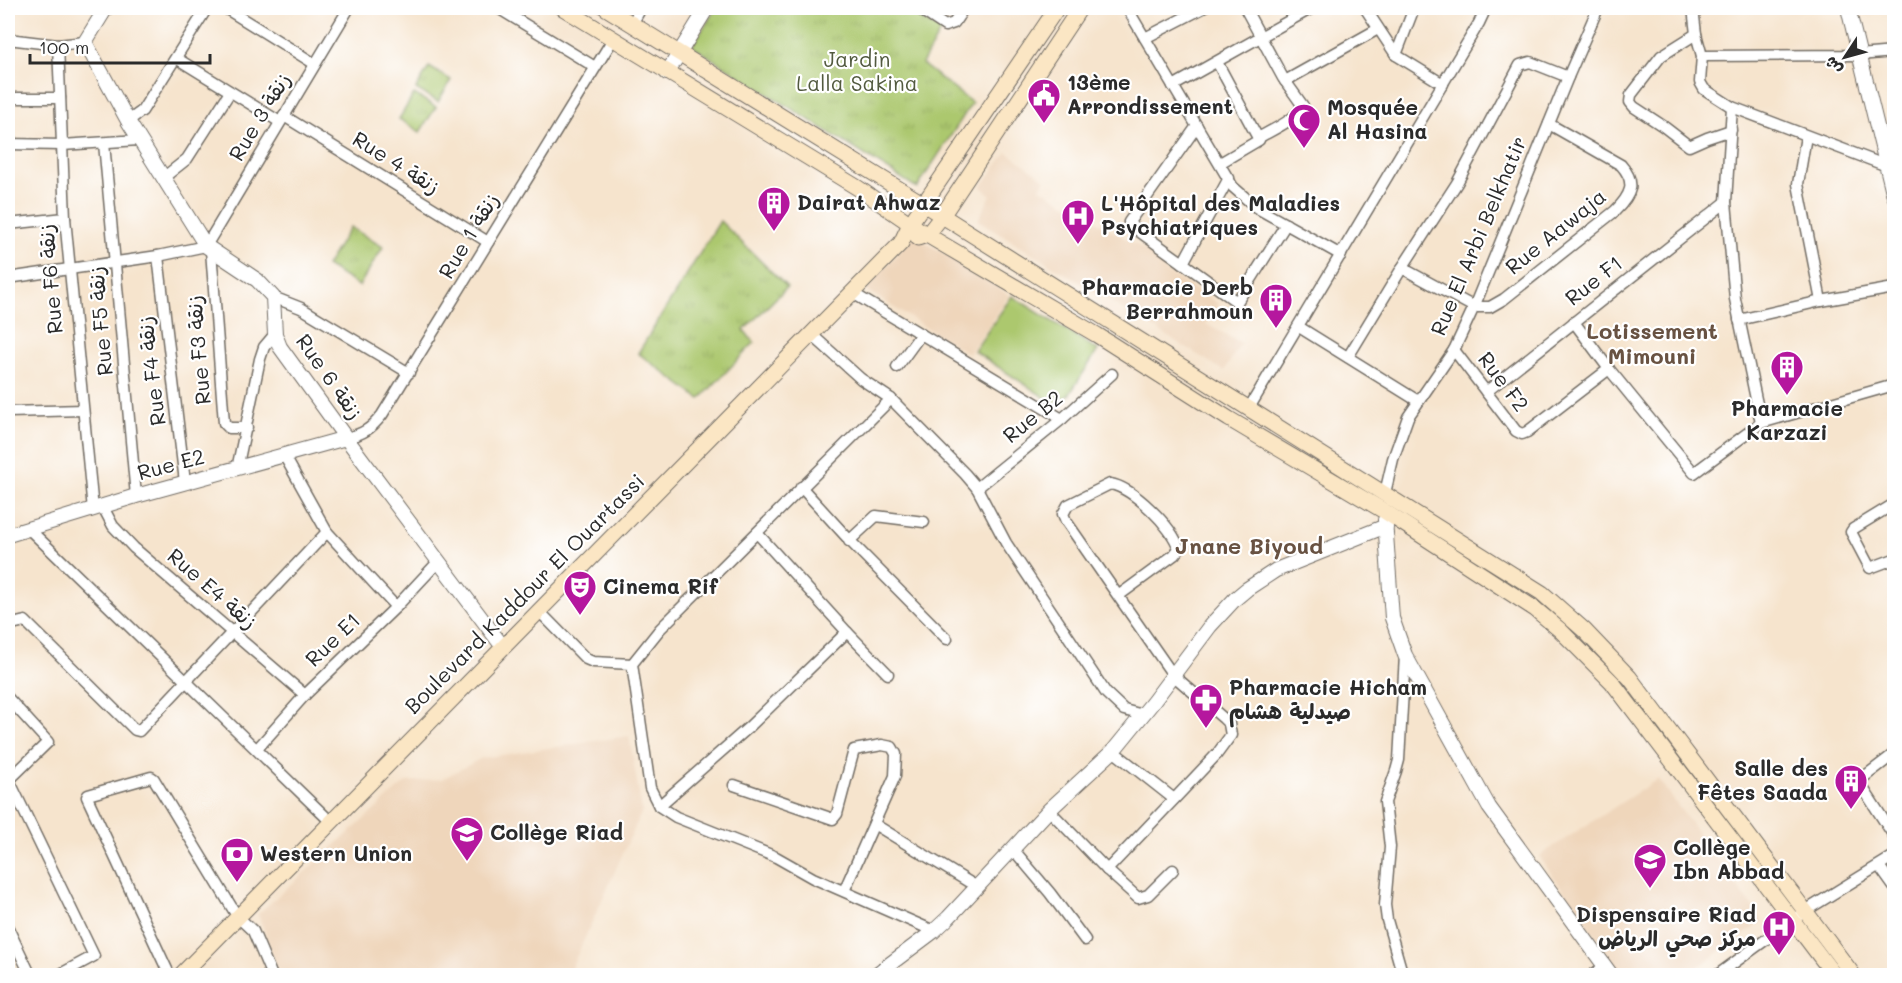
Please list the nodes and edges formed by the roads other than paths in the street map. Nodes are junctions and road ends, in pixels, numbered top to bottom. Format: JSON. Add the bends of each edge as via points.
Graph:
{"nodes":[{"id":1,"x":106,"y":8,"type":"edge"},
{"id":2,"x":207,"y":8,"type":"edge"},
{"id":3,"x":225,"y":8,"type":"edge"},
{"id":4,"x":347,"y":8,"type":"edge"},
{"id":5,"x":498,"y":8,"type":"edge"},
{"id":6,"x":563,"y":8,"type":"edge"},
{"id":7,"x":606,"y":8,"type":"edge"},
{"id":8,"x":641,"y":8,"type":"edge"},
{"id":9,"x":707,"y":8,"type":"edge"},
{"id":10,"x":918,"y":8,"type":"edge"},
{"id":11,"x":964,"y":8,"type":"edge"},
{"id":12,"x":1057,"y":8,"type":"edge"},
{"id":13,"x":1080,"y":8,"type":"edge"},
{"id":14,"x":1127,"y":8,"type":"edge"},
{"id":15,"x":1203,"y":8,"type":"edge"},
{"id":16,"x":1245,"y":8,"type":"edge"},
{"id":17,"x":1312,"y":8,"type":"edge"},
{"id":18,"x":1365,"y":8,"type":"edge"},
{"id":19,"x":1414,"y":8,"type":"edge"},
{"id":20,"x":1486,"y":8,"type":"edge"},
{"id":21,"x":1598,"y":8,"type":"edge"},
{"id":22,"x":1693,"y":8,"type":"edge"},
{"id":23,"x":1848,"y":8,"type":"edge"},
{"id":24,"x":1186,"y":12,"type":"edge"},
{"id":25,"x":632,"y":24,"type":"junction"},
{"id":26,"x":1378,"y":29,"type":"junction"},
{"id":27,"x":1696,"y":34,"type":"junction"},
{"id":28,"x":1260,"y":37,"type":"junction"},
{"id":29,"x":1145,"y":38,"type":"junction"},
{"id":30,"x":8,"y":39,"type":"edge"},
{"id":31,"x":613,"y":39,"type":"junction"},
{"id":32,"x":85,"y":42,"type":"junction"},
{"id":33,"x":58,"y":45,"type":"junction"},
{"id":34,"x":1894,"y":52,"type":"edge"},
{"id":35,"x":680,"y":53,"type":"junction"},
{"id":36,"x":1396,"y":55,"type":"junction"},
{"id":37,"x":1859,"y":55,"type":"junction"},
{"id":38,"x":1702,"y":56,"type":"junction"},
{"id":39,"x":176,"y":58,"type":"junction"},
{"id":40,"x":1217,"y":62,"type":"junction"},
{"id":41,"x":315,"y":64,"type":"junction"},
{"id":42,"x":595,"y":67,"type":"junction"},
{"id":43,"x":667,"y":73,"type":"junction"},
{"id":44,"x":1568,"y":77,"type":"junction"},
{"id":45,"x":1286,"y":81,"type":"junction"},
{"id":46,"x":1443,"y":84,"type":"junction"},
{"id":47,"x":1173,"y":86,"type":"junction"},
{"id":48,"x":230,"y":92,"type":"junction"},
{"id":49,"x":8,"y":98,"type":"edge"},
{"id":50,"x":60,"y":98,"type":"junction"},
{"id":51,"x":991,"y":106,"type":"junction"},
{"id":52,"x":1732,"y":107,"type":"junction"},
{"id":53,"x":282,"y":119,"type":"junction"},
{"id":54,"x":1005,"y":120,"type":"junction"},
{"id":55,"x":128,"y":121,"type":"junction"},
{"id":56,"x":1549,"y":124,"type":"junction"},
{"id":57,"x":1197,"y":126,"type":"junction"},
{"id":58,"x":1731,"y":130,"type":"junction"},
{"id":59,"x":1806,"y":136,"type":"junction"},
{"id":60,"x":1258,"y":138,"type":"junction"},
{"id":61,"x":139,"y":140,"type":"junction"},
{"id":62,"x":104,"y":143,"type":"junction"},
{"id":63,"x":8,"y":144,"type":"edge"},
{"id":64,"x":62,"y":145,"type":"junction"},
{"id":65,"x":1220,"y":163,"type":"junction"},
{"id":66,"x":1891,"y":167,"type":"edge"},
{"id":67,"x":163,"y":178,"type":"junction"},
{"id":68,"x":1228,"y":178,"type":"junction"},
{"id":69,"x":1894,"y":196,"type":"edge"},
{"id":70,"x":1726,"y":202,"type":"junction"},
{"id":71,"x":925,"y":204,"type":"junction"},
{"id":72,"x":942,"y":216,"type":"junction"},
{"id":73,"x":66,"y":218,"type":"junction"},
{"id":74,"x":8,"y":224,"type":"edge"},
{"id":75,"x":910,"y":224,"type":"junction"},
{"id":76,"x":1286,"y":224,"type":"junction"},
{"id":77,"x":927,"y":235,"type":"junction"},
{"id":78,"x":488,"y":242,"type":"junction"},
{"id":79,"x":901,"y":243,"type":"junction"},
{"id":80,"x":208,"y":248,"type":"junction"},
{"id":81,"x":1341,"y":255,"type":"junction"},
{"id":82,"x":158,"y":256,"type":"junction"},
{"id":83,"x":115,"y":262,"type":"junction"},
{"id":84,"x":1183,"y":263,"type":"junction"},
{"id":85,"x":1402,"y":268,"type":"junction"},
{"id":86,"x":70,"y":269,"type":"junction"},
{"id":87,"x":8,"y":278,"type":"edge"},
{"id":88,"x":1894,"y":288,"type":"edge"},
{"id":89,"x":851,"y":292,"type":"junction"},
{"id":90,"x":273,"y":297,"type":"junction"},
{"id":91,"x":1821,"y":301,"type":"junction"},
{"id":92,"x":1474,"y":307,"type":"junction"},
{"id":93,"x":1739,"y":320,"type":"junction"},
{"id":94,"x":1574,"y":322,"type":"junction"},
{"id":95,"x":1299,"y":327,"type":"junction"},
{"id":96,"x":275,"y":334,"type":"junction"},
{"id":97,"x":811,"y":334,"type":"junction"},
{"id":98,"x":921,"y":334,"type":"junction"},
{"id":99,"x":1454,"y":350,"type":"junction"},
{"id":100,"x":1348,"y":357,"type":"junction"},
{"id":101,"x":897,"y":367,"type":"dead end"},
{"id":102,"x":1609,"y":369,"type":"junction"},
{"id":103,"x":409,"y":373,"type":"junction"},
{"id":104,"x":1112,"y":374,"type":"dead end"},
{"id":105,"x":1894,"y":385,"type":"edge"},
{"id":106,"x":1486,"y":392,"type":"junction"},
{"id":107,"x":891,"y":399,"type":"junction"},
{"id":108,"x":1418,"y":401,"type":"junction"},
{"id":109,"x":1249,"y":408,"type":"junction"},
{"id":110,"x":83,"y":410,"type":"junction"},
{"id":111,"x":8,"y":412,"type":"edge"},
{"id":112,"x":1062,"y":419,"type":"junction"},
{"id":113,"x":1761,"y":423,"type":"junction"},
{"id":114,"x":247,"y":428,"type":"junction"},
{"id":115,"x":346,"y":438,"type":"junction"},
{"id":116,"x":284,"y":455,"type":"junction"},
{"id":117,"x":237,"y":469,"type":"junction"},
{"id":118,"x":185,"y":482,"type":"junction"},
{"id":119,"x":801,"y":487,"type":"junction"},
{"id":120,"x":977,"y":488,"type":"junction"},
{"id":121,"x":1385,"y":493,"type":"junction"},
{"id":122,"x":136,"y":496,"type":"junction"},
{"id":123,"x":1894,"y":504,"type":"edge"},
{"id":124,"x":98,"y":508,"type":"junction"},
{"id":125,"x":1385,"y":519,"type":"junction"},
{"id":126,"x":924,"y":522,"type":"dead end"},
{"id":127,"x":29,"y":529,"type":"junction"},
{"id":128,"x":327,"y":532,"type":"junction"},
{"id":129,"x":757,"y":533,"type":"junction"},
{"id":130,"x":8,"y":534,"type":"edge"},
{"id":131,"x":849,"y":541,"type":"junction"},
{"id":132,"x":1894,"y":559,"type":"edge"},
{"id":133,"x":439,"y":561,"type":"junction"},
{"id":134,"x":1118,"y":596,"type":"junction"},
{"id":135,"x":396,"y":607,"type":"junction"},
{"id":136,"x":539,"y":611,"type":"junction"},
{"id":137,"x":8,"y":625,"type":"edge"},
{"id":138,"x":232,"y":632,"type":"junction"},
{"id":139,"x":848,"y":632,"type":"junction"},
{"id":140,"x":947,"y":639,"type":"dead end"},
{"id":141,"x":503,"y":647,"type":"junction"},
{"id":142,"x":1405,"y":655,"type":"junction"},
{"id":143,"x":633,"y":664,"type":"junction"},
{"id":144,"x":888,"y":674,"type":"dead end"},
{"id":145,"x":1173,"y":675,"type":"junction"},
{"id":146,"x":186,"y":681,"type":"junction"},
{"id":147,"x":305,"y":695,"type":"junction"},
{"id":148,"x":8,"y":698,"type":"edge"},
{"id":149,"x":1143,"y":715,"type":"junction"},
{"id":150,"x":257,"y":749,"type":"junction"},
{"id":151,"x":1113,"y":751,"type":"junction"},
{"id":152,"x":1894,"y":754,"type":"edge"},
{"id":153,"x":8,"y":781,"type":"edge"},
{"id":154,"x":734,"y":785,"type":"dead end"},
{"id":155,"x":1174,"y":799,"type":"junction"},
{"id":156,"x":659,"y":806,"type":"junction"},
{"id":157,"x":1050,"y":810,"type":"junction"},
{"id":158,"x":331,"y":822,"type":"junction"},
{"id":159,"x":874,"y":824,"type":"junction"},
{"id":160,"x":1894,"y":836,"type":"edge"},
{"id":161,"x":1012,"y":848,"type":"junction"},
{"id":162,"x":1894,"y":856,"type":"edge"},
{"id":163,"x":1879,"y":866,"type":"junction"},
{"id":164,"x":1107,"y":870,"type":"junction"},
{"id":165,"x":1173,"y":870,"type":"dead end"},
{"id":166,"x":977,"y":887,"type":"junction"},
{"id":167,"x":1894,"y":887,"type":"edge"},
{"id":168,"x":844,"y":891,"type":"junction"},
{"id":169,"x":237,"y":916,"type":"junction"},
{"id":170,"x":1798,"y":917,"type":"junction"},
{"id":171,"x":8,"y":928,"type":"edge"},
{"id":172,"x":934,"y":931,"type":"junction"},
{"id":173,"x":1085,"y":940,"type":"dead end"},
{"id":174,"x":1609,"y":971,"type":"edge"},
{"id":175,"x":31,"y":975,"type":"edge"},
{"id":176,"x":57,"y":975,"type":"edge"},
{"id":177,"x":170,"y":975,"type":"edge"},
{"id":178,"x":180,"y":975,"type":"edge"},
{"id":179,"x":272,"y":975,"type":"edge"},
{"id":180,"x":874,"y":975,"type":"edge"},
{"id":181,"x":1403,"y":975,"type":"edge"},
{"id":182,"x":1591,"y":975,"type":"edge"},
{"id":183,"x":1716,"y":975,"type":"edge"},
{"id":184,"x":1723,"y":975,"type":"edge"},
{"id":185,"x":1835,"y":975,"type":"edge"},
{"id":186,"x":1854,"y":975,"type":"edge"}],
"edges":[{"from":1,"to":32,"type":"street"},
{"from":2,"to":39,"type":"street"},
{"from":3,"to":41,"type":"street"},
{"from":4,"to":41,"type":"street","name":"Rue 3 زنقة"},
{"from":5,"to":42,"type":"street"},
{"from":6,"to":31,"type":"main road"},
{"from":7,"to":25,"type":"main road"},
{"from":8,"to":25,"type":"street"},
{"from":9,"to":35,"type":"street"},
{"from":10,"to":11,"type":"street","via":[[948,26]]},
{"from":12,"to":51,"type":"main road"},
{"from":13,"to":54,"type":"main road"},
{"from":14,"to":29,"type":"street"},
{"from":15,"to":24,"type":"street"},
{"from":16,"to":28,"type":"street"},
{"from":17,"to":28,"type":"street"},
{"from":18,"to":26,"type":"street"},
{"from":19,"to":36,"type":"street"},
{"from":20,"to":46,"type":"street"},
{"from":21,"to":44,"type":"street","name":"Rue El Arbi Belkhatir"},
{"from":22,"to":27,"type":"street"},
{"from":23,"to":37,"type":"street"},
{"from":24,"to":29,"type":"street"},
{"from":25,"to":35,"type":"main road"},
{"from":26,"to":36,"type":"street"},
{"from":26,"to":45,"type":"street"},
{"from":27,"to":38,"type":"street"},
{"from":27,"to":58,"type":"street","via":[[1661,56],[1630,95],[1630,102],[1689,146]]},
{"from":28,"to":40,"type":"street"},
{"from":28,"to":45,"type":"street"},
{"from":29,"to":47,"type":"street"},
{"from":30,"to":33,"type":"street"},
{"from":31,"to":42,"type":"street","name":"Rue 1 زنقة"},
{"from":31,"to":43,"type":"main road"},
{"from":32,"to":33,"type":"street"},
{"from":32,"to":55,"type":"street"},
{"from":33,"to":50,"type":"street","name":"Rue F6 زنقة"},
{"from":34,"to":37,"type":"street"},
{"from":35,"to":43,"type":"street"},
{"from":35,"to":71,"type":"main road"},
{"from":36,"to":46,"type":"street"},
{"from":37,"to":38,"type":"street"},
{"from":37,"to":66,"type":"street"},
{"from":38,"to":52,"type":"street","via":[[1701,87]]},
{"from":39,"to":48,"type":"street","name":"Rue 4 زنقة"},
{"from":39,"to":55,"type":"street","via":[[142,111]]},
{"from":40,"to":47,"type":"street"},
{"from":40,"to":60,"type":"street"},
{"from":41,"to":53,"type":"street","name":"Rue 3 زنقة"},
{"from":42,"to":78,"type":"street","name":"Rue 1 زنقة"},
{"from":43,"to":75,"type":"main road","via":[[858,188]]},
{"from":44,"to":56,"type":"street","name":"Rue El Arbi Belkhatir"},
{"from":44,"to":85,"type":"street","via":[[1530,62],[1520,65],[1457,183]]},
{"from":45,"to":60,"type":"street","via":[[1303,106],[1288,121]]},
{"from":46,"to":81,"type":"street"},
{"from":47,"to":57,"type":"street"},
{"from":48,"to":53,"type":"street","name":"Rue 4 زنقة"},
{"from":48,"to":67,"type":"street","via":[[187,159]]},
{"from":49,"to":50,"type":"street"},
{"from":50,"to":64,"type":"street","name":"Rue F6 زنقة"},
{"from":51,"to":54,"type":"main road"},
{"from":51,"to":71,"type":"main road"},
{"from":52,"to":58,"type":"street"},
{"from":52,"to":59,"type":"street"},
{"from":53,"to":78,"type":"street","name":"Rue 4 زنقة"},
{"from":53,"to":80,"type":"street","name":"Rue 3 زنقة"},
{"from":54,"to":72,"type":"main road"},
{"from":55,"to":61,"type":"street"},
{"from":56,"to":92,"type":"street","name":"Rue El Arbi Belkhatir"},
{"from":56,"to":92,"type":"street","name":"Rue Aawaja","via":[[1621,165],[1631,183],[1629,192],[1615,211],[1504,299],[1490,307]]},
{"from":57,"to":65,"type":"street"},
{"from":57,"to":84,"type":"street","via":[[1129,222]]},
{"from":58,"to":70,"type":"street"},
{"from":59,"to":66,"type":"street"},
{"from":59,"to":91,"type":"street","via":[[1798,184]]},
{"from":60,"to":65,"type":"street"},
{"from":61,"to":62,"type":"street"},
{"from":61,"to":67,"type":"street"},
{"from":62,"to":64,"type":"street"},
{"from":62,"to":83,"type":"street","name":"Rue F5 زنقة"},
{"from":63,"to":64,"type":"street"},
{"from":64,"to":73,"type":"street","name":"Rue F6 زنقة"},
{"from":65,"to":68,"type":"street"},
{"from":66,"to":69,"type":"street"},
{"from":67,"to":80,"type":"street"},
{"from":68,"to":76,"type":"street","via":[[1243,197]]},
{"from":68,"to":84,"type":"street"},
{"from":70,"to":93,"type":"street"},
{"from":70,"to":94,"type":"street","name":"Rue F1"},
{"from":71,"to":72,"type":"main road"},
{"from":71,"to":75,"type":"main road"},
{"from":72,"to":77,"type":"main road"},
{"from":72,"to":109,"type":"main road"},
{"from":73,"to":74,"type":"street"},
{"from":73,"to":86,"type":"street","name":"Rue F6 زنقة"},
{"from":75,"to":77,"type":"main road"},
{"from":75,"to":79,"type":"main road"},
{"from":76,"to":81,"type":"street"},
{"from":76,"to":84,"type":"street","via":[[1237,302]]},
{"from":77,"to":79,"type":"main road"},
{"from":77,"to":125,"type":"main road","via":[[1087,329]]},
{"from":78,"to":103,"type":"street","name":"Rue 1 زنقة"},
{"from":79,"to":89,"type":"main road","name":"Boulevard Kaddour El Ouartassi"},
{"from":80,"to":82,"type":"street"},
{"from":80,"to":90,"type":"street","via":[[257,280]]},
{"from":80,"to":114,"type":"street","name":"Rue F3 زنقة","via":[[224,423],[229,428]]},
{"from":81,"to":95,"type":"street"},
{"from":82,"to":83,"type":"street"},
{"from":82,"to":118,"type":"street","name":"Rue F4 زنقة"},
{"from":83,"to":86,"type":"street"},
{"from":83,"to":122,"type":"street","name":"Rue F5 زنقة"},
{"from":85,"to":92,"type":"street"},
{"from":85,"to":100,"type":"street"},
{"from":86,"to":87,"type":"street"},
{"from":86,"to":110,"type":"street","name":"Rue F6 زنقة"},
{"from":88,"to":91,"type":"street"},
{"from":89,"to":97,"type":"main road","name":"Boulevard Kaddour El Ouartassi"},
{"from":89,"to":98,"type":"street"},
{"from":90,"to":96,"type":"street","name":"Rue 6 زنقة"},
{"from":90,"to":103,"type":"street","via":[[301,308]]},
{"from":91,"to":93,"type":"street"},
{"from":92,"to":99,"type":"street","name":"Rue El Arbi Belkhatir"},
{"from":93,"to":113,"type":"street"},
{"from":94,"to":102,"type":"street"},
{"from":94,"to":106,"type":"street","name":"Rue F1"},
{"from":95,"to":100,"type":"street"},
{"from":95,"to":109,"type":"street"},
{"from":96,"to":114,"type":"street","via":[[260,359]]},
{"from":96,"to":115,"type":"street","name":"Rue 6 زنقة","via":[[280,347]]},
{"from":97,"to":107,"type":"street","via":[[861,379]]},
{"from":97,"to":136,"type":"main road","name":"Boulevard Kaddour El Ouartassi"},
{"from":98,"to":101,"type":"street"},
{"from":98,"to":112,"type":"street"},
{"from":99,"to":106,"type":"street","name":"Rue F2"},
{"from":99,"to":108,"type":"street","name":"Rue El Arbi Belkhatir"},
{"from":100,"to":108,"type":"street"},
{"from":102,"to":106,"type":"street","name":"Rue F2","via":[[1522,434]]},
{"from":102,"to":113,"type":"street","via":[[1694,473]]},
{"from":103,"to":115,"type":"street","name":"Rue 1 زنقة","via":[[372,427]]},
{"from":104,"to":112,"type":"street","name":"Rue B2"},
{"from":105,"to":113,"type":"street"},
{"from":107,"to":119,"type":"street"},
{"from":107,"to":120,"type":"street"},
{"from":108,"to":121,"type":"street","name":"Rue El Arbi Belkhatir","via":[[1399,438]]},
{"from":109,"to":121,"type":"main road"},
{"from":110,"to":111,"type":"street"},
{"from":110,"to":124,"type":"street","name":"Rue F6 زنقة"},
{"from":112,"to":120,"type":"street","name":"Rue B2"},
{"from":114,"to":117,"type":"street"},
{"from":115,"to":116,"type":"street","name":"Rue E2"},
{"from":115,"to":133,"type":"street","name":"Rue 6 زنقة"},
{"from":116,"to":117,"type":"street","name":"Rue E2"},
{"from":116,"to":128,"type":"street"},
{"from":117,"to":118,"type":"street","name":"Rue E2"},
{"from":118,"to":122,"type":"street","name":"Rue E2"},
{"from":119,"to":129,"type":"street"},
{"from":119,"to":131,"type":"street"},
{"from":120,"to":149,"type":"street","via":[[1002,536],[1106,693],[1124,710]]},
{"from":121,"to":125,"type":"street","name":"Rue El Arbi Belkhatir"},
{"from":121,"to":170,"type":"main road","via":[[1542,593],[1584,630],[1630,678]]},
{"from":122,"to":124,"type":"street","name":"Rue E2"},
{"from":123,"to":132,"type":"street","via":[[1851,532],[1870,568]]},
{"from":124,"to":127,"type":"street","name":"Rue E2"},
{"from":124,"to":138,"type":"street","name":"Rue E4 زنقة","via":[[122,536]]},
{"from":125,"to":142,"type":"street","name":"Rue El Arbi Belkhatir","via":[[1392,618]]},
{"from":125,"to":145,"type":"street","via":[[1256,582],[1210,626]]},
{"from":125,"to":170,"type":"main road","via":[[1535,609],[1560,630],[1612,682]]},
{"from":126,"to":131,"type":"street","via":[[876,516]]},
{"from":127,"to":130,"type":"street","name":"Rue E2"},
{"from":127,"to":146,"type":"street"},
{"from":128,"to":135,"type":"street"},
{"from":128,"to":138,"type":"street"},
{"from":129,"to":139,"type":"street"},
{"from":129,"to":143,"type":"street","via":[[660,630]]},
{"from":131,"to":140,"type":"street"},
{"from":133,"to":135,"type":"street","name":"Rue E1"},
{"from":133,"to":141,"type":"street","name":"Rue 6 زنقة"},
{"from":134,"to":134,"type":"street","via":[[1179,549],[1152,510],[1110,484],[1068,505],[1063,514]]},
{"from":134,"to":145,"type":"street"},
{"from":135,"to":147,"type":"street","name":"Rue E1"},
{"from":136,"to":141,"type":"main road","name":"Boulevard Kaddour El Ouartassi"},
{"from":136,"to":143,"type":"street","via":[[585,659]]},
{"from":137,"to":146,"type":"street","via":[[26,621],[137,732]]},
{"from":138,"to":146,"type":"street"},
{"from":138,"to":147,"type":"street","name":"Rue E4 زنقة"},
{"from":139,"to":144,"type":"street"},
{"from":139,"to":156,"type":"street"},
{"from":141,"to":158,"type":"main road","name":"Boulevard Kaddour El Ouartassi"},
{"from":142,"to":174,"type":"street","name":"Rue El Arbi Belkhatir","via":[[1489,807]]},
{"from":142,"to":181,"type":"street","via":[[1399,759],[1384,802],[1390,847],[1385,911]]},
{"from":143,"to":156,"type":"street","via":[[650,788]]},
{"from":145,"to":149,"type":"street"},
{"from":145,"to":155,"type":"street","via":[[1229,724],[1231,735]]},
{"from":146,"to":150,"type":"street"},
{"from":147,"to":150,"type":"street","name":"Rue E1"},
{"from":148,"to":153,"type":"street","via":[[48,742]]},
{"from":149,"to":151,"type":"street"},
{"from":150,"to":158,"type":"street"},
{"from":151,"to":155,"type":"street"},
{"from":151,"to":157,"type":"street"},
{"from":152,"to":160,"type":"street","via":[[1860,780]]},
{"from":153,"to":176,"type":"street","via":[[94,956]]},
{"from":154,"to":159,"type":"street","via":[[833,819],[854,750],[888,745],[896,754],[895,776]]},
{"from":155,"to":164,"type":"street"},
{"from":156,"to":168,"type":"street"},
{"from":157,"to":161,"type":"street"},
{"from":157,"to":164,"type":"street"},
{"from":158,"to":169,"type":"main road","name":"Boulevard Kaddour El Ouartassi"},
{"from":159,"to":166,"type":"street"},
{"from":159,"to":168,"type":"street"},
{"from":161,"to":166,"type":"street"},
{"from":161,"to":173,"type":"street"},
{"from":162,"to":163,"type":"street"},
{"from":163,"to":167,"type":"street"},
{"from":163,"to":170,"type":"street"},
{"from":164,"to":165,"type":"street","via":[[1131,893],[1143,898]]},
{"from":166,"to":172,"type":"street"},
{"from":168,"to":172,"type":"street"},
{"from":169,"to":177,"type":"street","via":[[152,777],[87,796]]},
{"from":169,"to":178,"type":"main road","name":"Boulevard Kaddour El Ouartassi"},
{"from":169,"to":179,"type":"street","via":[[253,932]]},
{"from":170,"to":183,"type":"street"},
{"from":170,"to":184,"type":"street"},
{"from":170,"to":185,"type":"main road"},
{"from":170,"to":186,"type":"main road"},
{"from":171,"to":175,"type":"street"},
{"from":172,"to":180,"type":"street"},
{"from":174,"to":182,"type":"street"}]}
